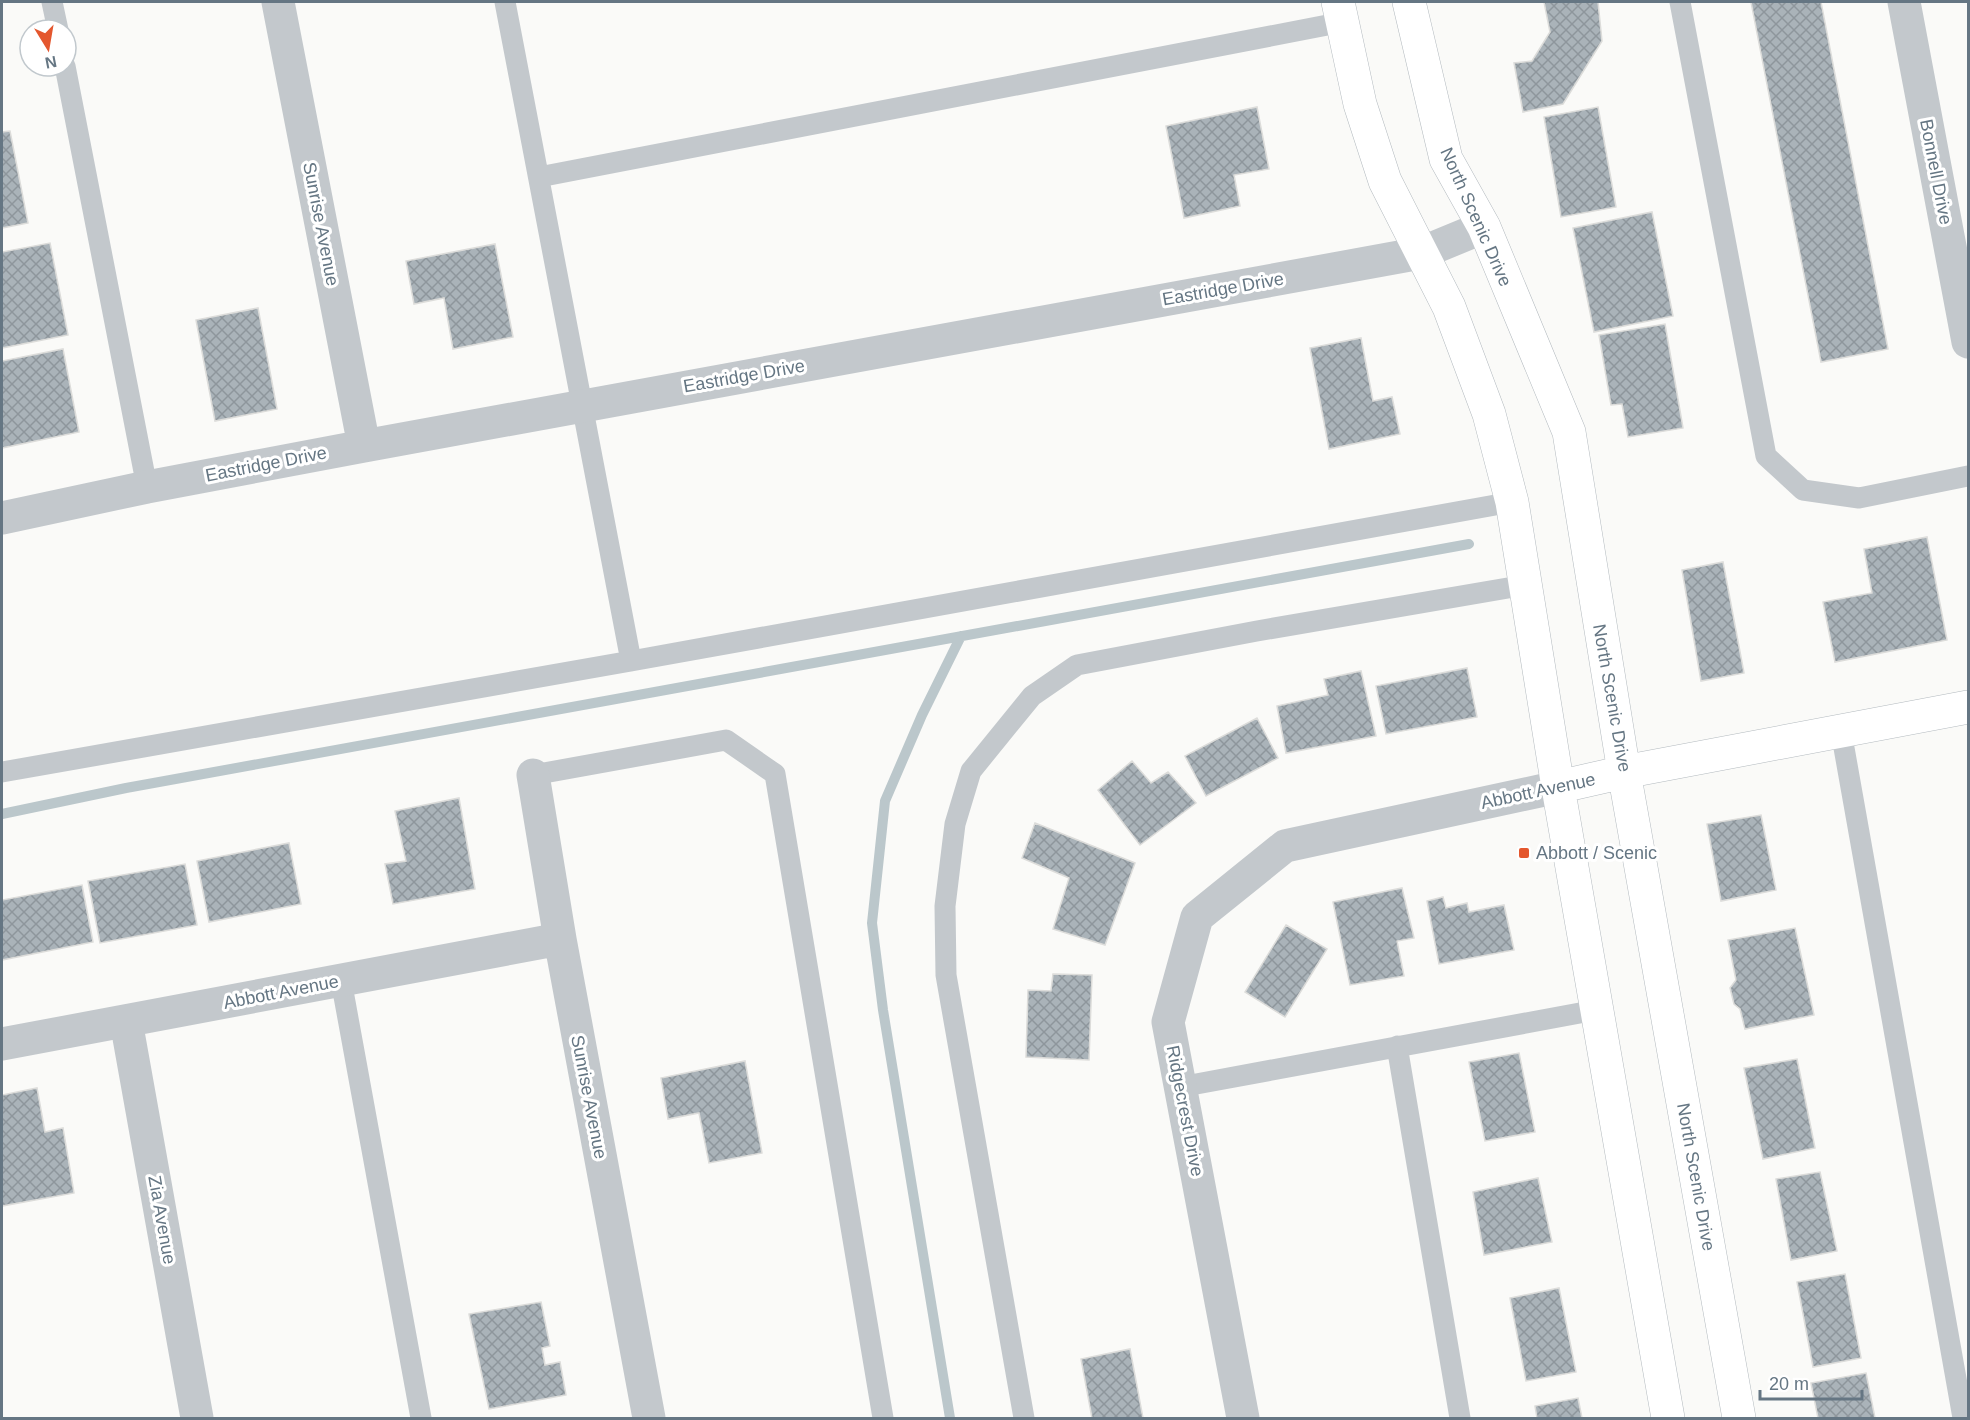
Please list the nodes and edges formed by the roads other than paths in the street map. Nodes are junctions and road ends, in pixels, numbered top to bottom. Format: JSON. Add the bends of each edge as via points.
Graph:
{"nodes":[{"id":1,"x":52,"y":2,"type":"edge"},
{"id":2,"x":278,"y":2,"type":"edge"},
{"id":3,"x":505,"y":2,"type":"edge"},
{"id":4,"x":1409,"y":2,"type":"edge"},
{"id":5,"x":1680,"y":2,"type":"edge"},
{"id":6,"x":1904,"y":2,"type":"edge"},
{"id":7,"x":1340,"y":12,"type":"edge"},
{"id":8,"x":55,"y":18,"type":"edge"},
{"id":9,"x":67,"y":78,"type":"edge"},
{"id":10,"x":538,"y":177,"type":"junction"},
{"id":11,"x":1484,"y":227,"type":"junction"},
{"id":12,"x":1959,"y":235,"type":"edge"},
{"id":13,"x":1421,"y":253,"type":"junction"},
{"id":14,"x":1968,"y":342,"type":"edge"},
{"id":15,"x":583,"y":406,"type":"junction"},
{"id":16,"x":364,"y":446,"type":"junction"},
{"id":17,"x":1968,"y":476,"type":"edge"},
{"id":18,"x":147,"y":487,"type":"junction"},
{"id":19,"x":1512,"y":502,"type":"junction"},
{"id":20,"x":2,"y":518,"type":"edge"},
{"id":21,"x":1525,"y":585,"type":"junction"},
{"id":22,"x":631,"y":661,"type":"junction"},
{"id":23,"x":1968,"y":707,"type":"edge"},
{"id":24,"x":1841,"y":731,"type":"junction"},
{"id":25,"x":2,"y":772,"type":"edge"},
{"id":26,"x":1624,"y":772,"type":"junction"},
{"id":27,"x":533,"y":775,"type":"joint"},
{"id":28,"x":1558,"y":787,"type":"junction"},
{"id":29,"x":1285,"y":846,"type":"joint"},
{"id":30,"x":560,"y":939,"type":"junction"},
{"id":31,"x":341,"y":980,"type":"junction"},
{"id":32,"x":1596,"y":1010,"type":"junction"},
{"id":33,"x":126,"y":1021,"type":"junction"},
{"id":34,"x":2,"y":1044,"type":"edge"},
{"id":35,"x":1397,"y":1046,"type":"junction"},
{"id":36,"x":1180,"y":1087,"type":"junction"},
{"id":37,"x":197,"y":1419,"type":"edge"},
{"id":38,"x":421,"y":1419,"type":"edge"},
{"id":39,"x":649,"y":1419,"type":"edge"},
{"id":40,"x":883,"y":1419,"type":"edge"},
{"id":41,"x":1024,"y":1419,"type":"edge"},
{"id":42,"x":1243,"y":1419,"type":"edge"},
{"id":43,"x":1460,"y":1419,"type":"edge"},
{"id":44,"x":1668,"y":1419,"type":"edge"},
{"id":45,"x":1739,"y":1419,"type":"edge"},
{"id":46,"x":1963,"y":1419,"type":"edge"}],
"edges":[{"from":1,"to":8,"type":"lane"},
{"from":2,"to":16,"type":"street","name":"Sunrise Avenue"},
{"from":3,"to":10,"type":"lane"},
{"from":4,"to":11,"type":"main road","name":"North Scenic Drive","via":[[1446,159]]},
{"from":5,"to":17,"type":"lane","via":[[1766,456],[1803,490],[1859,498]]},
{"from":6,"to":12,"type":"street","name":"Bonnell Drive"},
{"from":7,"to":10,"type":"lane"},
{"from":7,"to":13,"type":"main road","via":[[1360,104],[1385,181]]},
{"from":9,"to":18,"type":"lane"},
{"from":10,"to":15,"type":"lane"},
{"from":11,"to":13,"type":"street","name":"Eastridge Drive"},
{"from":11,"to":26,"type":"main road","name":"North Scenic Drive","via":[[1569,432]]},
{"from":12,"to":14,"type":"street","name":"Bonnell Drive"},
{"from":13,"to":15,"type":"street","name":"Eastridge Drive"},
{"from":13,"to":19,"type":"main road","via":[[1449,307],[1489,414]]},
{"from":15,"to":16,"type":"street","name":"Eastridge Drive"},
{"from":15,"to":22,"type":"lane"},
{"from":16,"to":18,"type":"street","name":"Eastridge Drive"},
{"from":18,"to":20,"type":"street","name":"Eastridge Drive"},
{"from":19,"to":21,"type":"main road"},
{"from":19,"to":22,"type":"lane"},
{"from":21,"to":28,"type":"main road"},
{"from":21,"to":41,"type":"lane","via":[[1077,665],[1032,696],[971,771],[956,824],[945,906],[946,975]]},
{"from":22,"to":25,"type":"lane"},
{"from":23,"to":24,"type":"main road","name":"Abbott Avenue"},
{"from":24,"to":26,"type":"main road","name":"Abbott Avenue"},
{"from":24,"to":46,"type":"lane"},
{"from":26,"to":28,"type":"main road","name":"Abbott Avenue"},
{"from":26,"to":45,"type":"main road","name":"North Scenic Drive"},
{"from":27,"to":30,"type":"street","name":"Sunrise Avenue"},
{"from":27,"to":40,"type":"lane","via":[[726,740],[776,774]]},
{"from":28,"to":29,"type":"street","name":"Abbott Avenue"},
{"from":28,"to":32,"type":"main road"},
{"from":29,"to":36,"type":"street","name":"Ridgecrest Drive","via":[[1197,917],[1168,1022]]},
{"from":30,"to":31,"type":"street","name":"Abbott Avenue"},
{"from":30,"to":39,"type":"street","name":"Sunrise Avenue"},
{"from":31,"to":33,"type":"street","name":"Abbott Avenue"},
{"from":31,"to":38,"type":"lane"},
{"from":32,"to":35,"type":"lane"},
{"from":32,"to":44,"type":"main road"},
{"from":33,"to":34,"type":"street","name":"Abbott Avenue"},
{"from":33,"to":37,"type":"street","name":"Zia Avenue"},
{"from":35,"to":36,"type":"lane"},
{"from":35,"to":43,"type":"lane"},
{"from":36,"to":42,"type":"street","name":"Ridgecrest Drive"}]}
